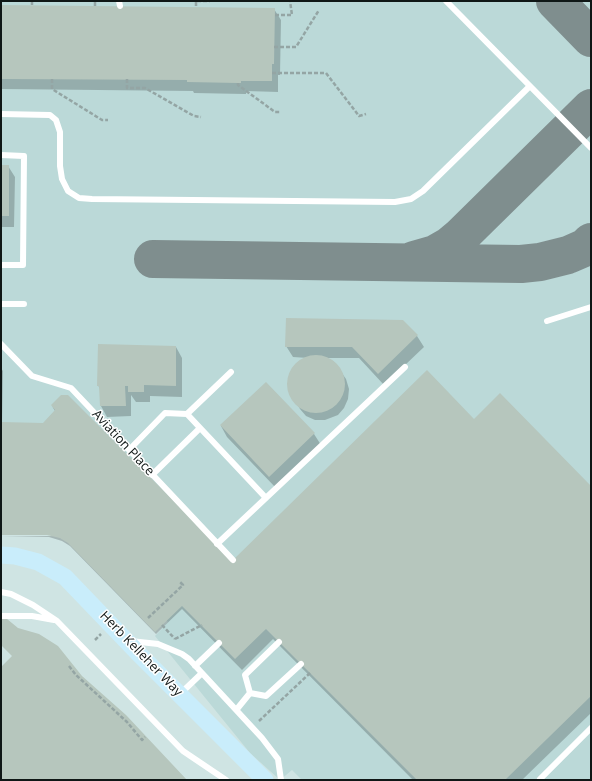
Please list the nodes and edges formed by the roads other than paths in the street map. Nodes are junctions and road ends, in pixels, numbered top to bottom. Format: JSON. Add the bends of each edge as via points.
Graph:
{"nodes":[{"id":1,"x":446,"y":1,"type":"edge"},
{"id":2,"x":530,"y":86,"type":"junction"},
{"id":3,"x":1,"y":114,"type":"edge"},
{"id":4,"x":591,"y":148,"type":"edge"},
{"id":5,"x":1,"y":156,"type":"edge"},
{"id":6,"x":1,"y":265,"type":"edge"},
{"id":7,"x":1,"y":304,"type":"edge"},
{"id":8,"x":24,"y":304,"type":"dead end"},
{"id":9,"x":591,"y":307,"type":"edge"},
{"id":10,"x":547,"y":321,"type":"dead end"},
{"id":11,"x":1,"y":344,"type":"edge"},
{"id":12,"x":405,"y":367,"type":"dead end"},
{"id":13,"x":232,"y":372,"type":"dead end"},
{"id":14,"x":187,"y":414,"type":"junction"},
{"id":15,"x":200,"y":428,"type":"junction"},
{"id":16,"x":129,"y":450,"type":"junction"},
{"id":17,"x":152,"y":475,"type":"junction"},
{"id":18,"x":266,"y":498,"type":"junction"},
{"id":19,"x":217,"y":544,"type":"junction"},
{"id":20,"x":1,"y":555,"type":"edge"},
{"id":21,"x":233,"y":560,"type":"dead end"},
{"id":22,"x":1,"y":592,"type":"edge"},
{"id":23,"x":2,"y":616,"type":"dead end"},
{"id":24,"x":57,"y":621,"type":"junction"},
{"id":25,"x":127,"y":641,"type":"junction"},
{"id":26,"x":279,"y":642,"type":"dead end"},
{"id":27,"x":220,"y":643,"type":"dead end"},
{"id":28,"x":301,"y":664,"type":"dead end"},
{"id":29,"x":195,"y":666,"type":"junction"},
{"id":30,"x":202,"y":673,"type":"junction"},
{"id":31,"x":250,"y":693,"type":"junction"},
{"id":32,"x":180,"y":694,"type":"junction"},
{"id":33,"x":237,"y":709,"type":"junction"},
{"id":34,"x":591,"y":728,"type":"edge"},
{"id":35,"x":540,"y":779,"type":"dead end"},
{"id":36,"x":226,"y":780,"type":"edge"},
{"id":37,"x":265,"y":780,"type":"edge"},
{"id":38,"x":281,"y":780,"type":"edge"}],
"edges":[{"from":1,"to":2,"type":"lane"},
{"from":2,"to":3,"type":"lane","via":[[423,191],[411,200],[395,202],[79,198],[68,191],[62,179],[60,132],[56,120],[50,115]]},
{"from":2,"to":4,"type":"lane"},
{"from":5,"to":6,"type":"lane","via":[[24,156],[24,265]]},
{"from":7,"to":8,"type":"lane"},
{"from":9,"to":10,"type":"lane"},
{"from":11,"to":16,"type":"lane","name":"Aviation Place","via":[[32,376],[71,388]]},
{"from":12,"to":18,"type":"lane"},
{"from":13,"to":14,"type":"lane"},
{"from":14,"to":15,"type":"lane"},
{"from":14,"to":16,"type":"lane","via":[[165,414]]},
{"from":15,"to":17,"type":"lane"},
{"from":15,"to":18,"type":"lane"},
{"from":16,"to":17,"type":"lane","name":"Aviation Place"},
{"from":17,"to":19,"type":"lane","name":"Aviation Place"},
{"from":18,"to":19,"type":"lane"},
{"from":19,"to":21,"type":"lane","name":"Aviation Place"},
{"from":20,"to":25,"type":"main road","name":"Herb Kelleher Way","via":[[38,562],[65,577]]},
{"from":22,"to":24,"type":"lane","via":[[33,605]]},
{"from":23,"to":24,"type":"lane","via":[[32,616]]},
{"from":24,"to":36,"type":"lane","via":[[183,751]]},
{"from":25,"to":29,"type":"lane","via":[[158,644],[182,654]]},
{"from":25,"to":32,"type":"main road","name":"Herb Kelleher Way"},
{"from":26,"to":31,"type":"lane","via":[[245,676]]},
{"from":27,"to":29,"type":"lane"},
{"from":28,"to":31,"type":"lane","via":[[266,696]]},
{"from":29,"to":30,"type":"lane"},
{"from":30,"to":32,"type":"lane"},
{"from":30,"to":33,"type":"lane"},
{"from":31,"to":33,"type":"lane"},
{"from":32,"to":37,"type":"main road","name":"Herb Kelleher Way"},
{"from":33,"to":38,"type":"lane","via":[[278,759]]},
{"from":34,"to":35,"type":"lane"}]}
